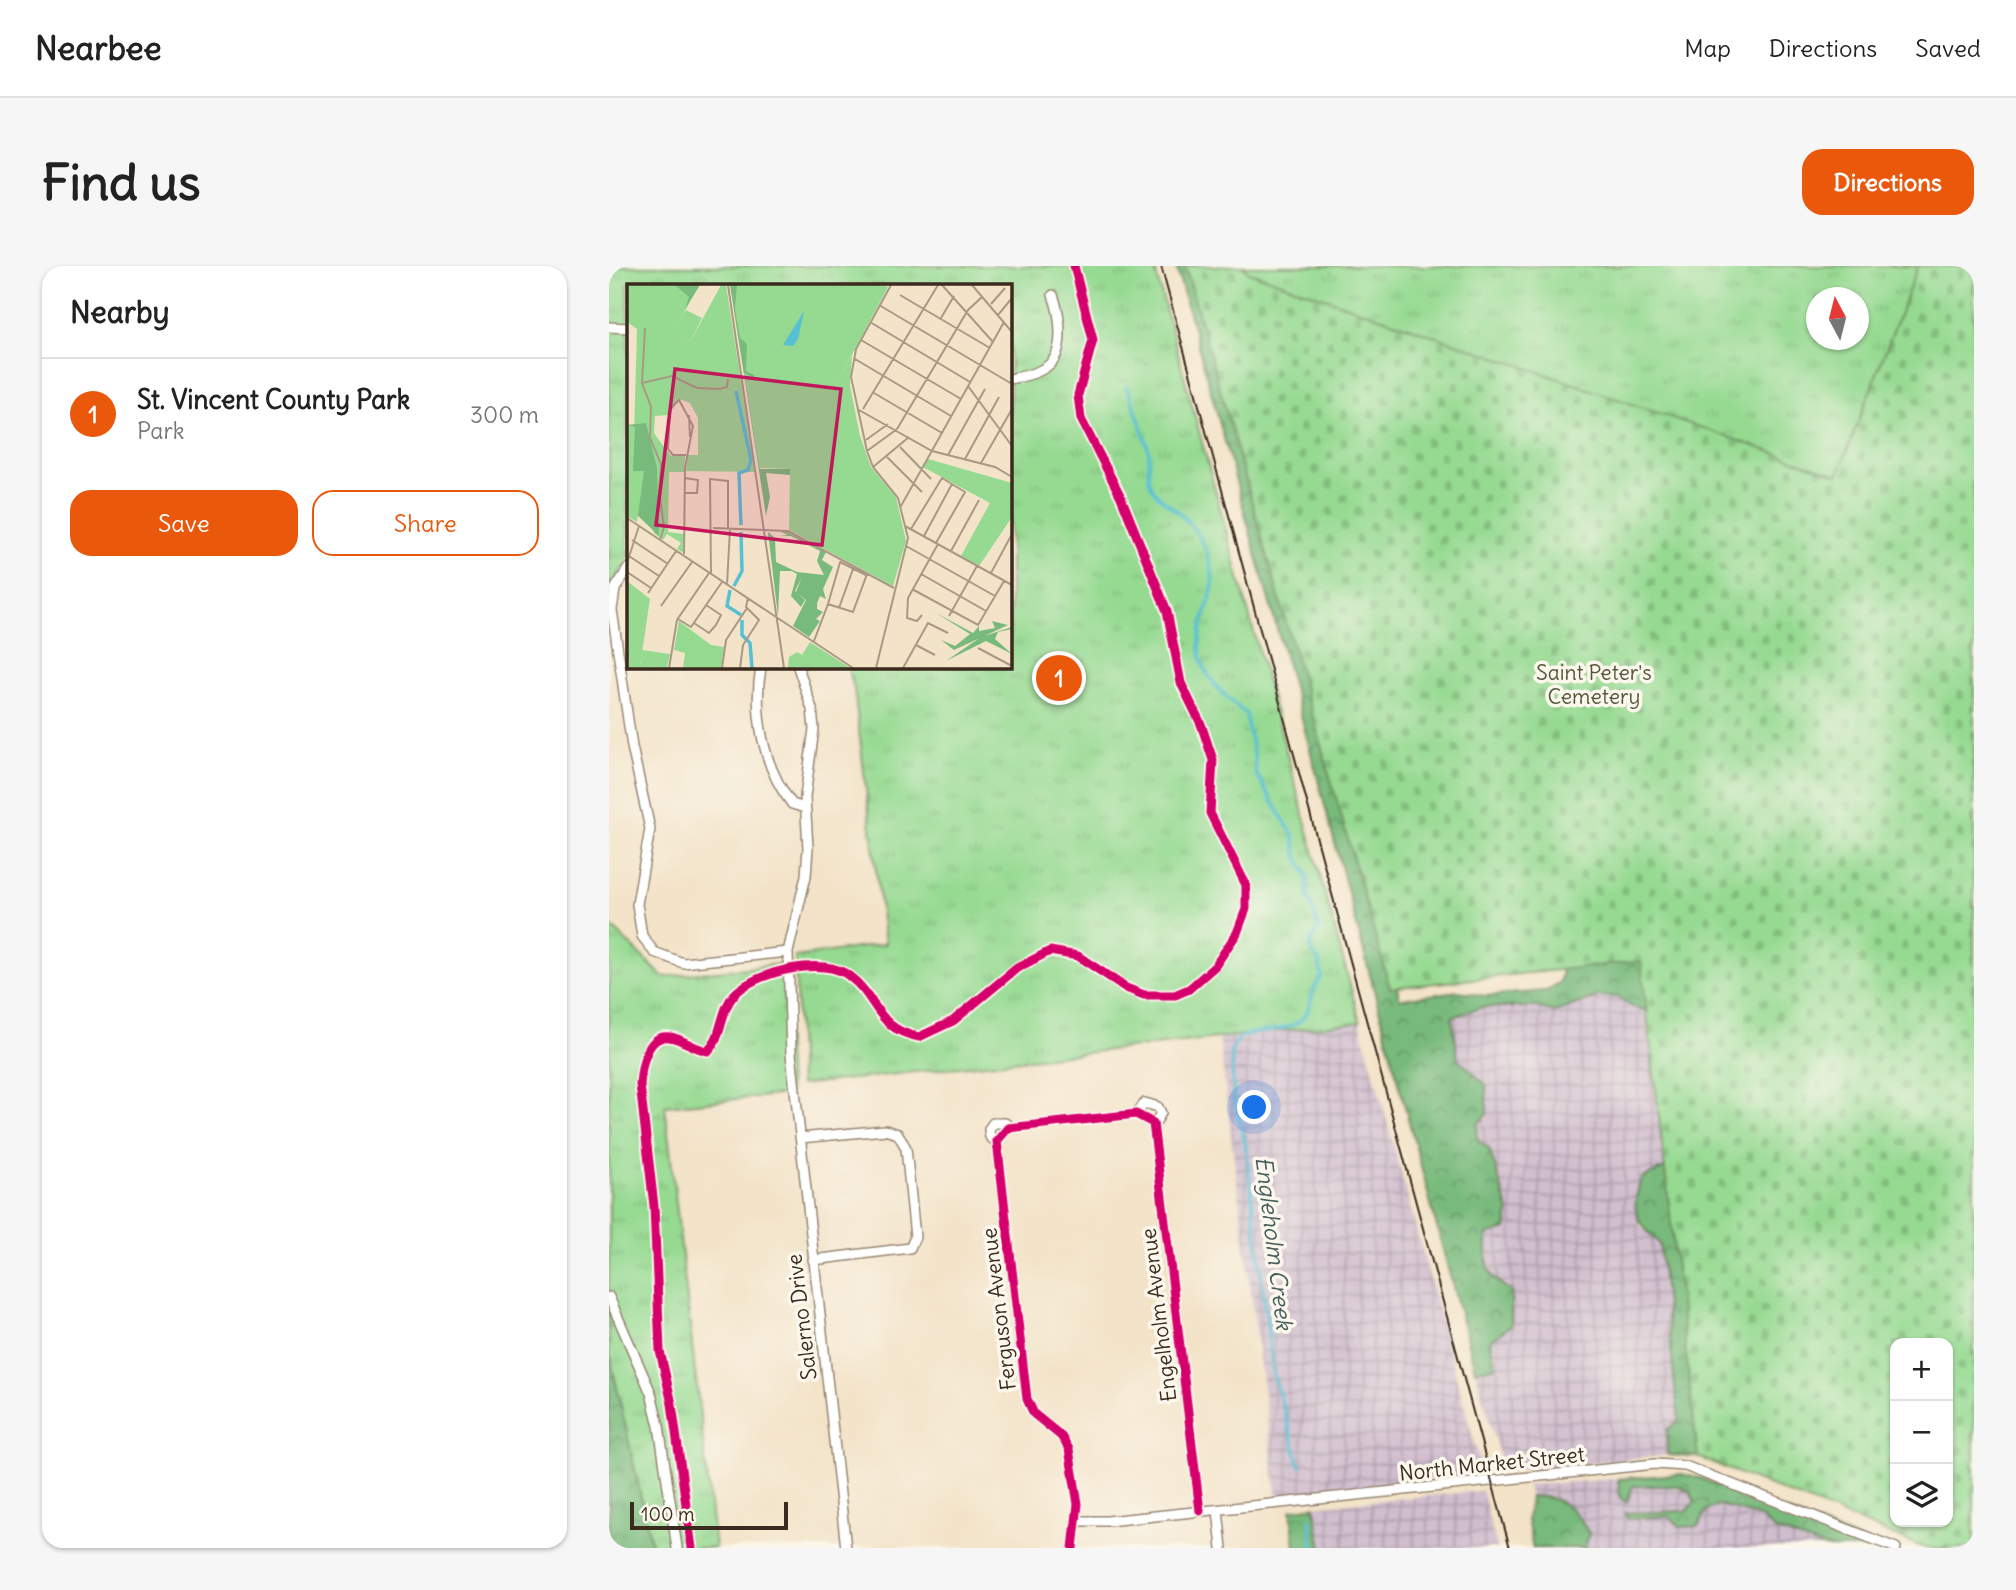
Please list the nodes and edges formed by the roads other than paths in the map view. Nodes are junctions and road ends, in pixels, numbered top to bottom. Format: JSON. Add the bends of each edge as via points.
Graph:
{"nodes":[{"id":1,"x":1053,"y":295,"type":"dead end"},
{"id":2,"x":609,"y":327,"type":"edge"},
{"id":3,"x":627,"y":328,"type":"edge"},
{"id":4,"x":1011,"y":379,"type":"edge"},
{"id":5,"x":627,"y":571,"type":"edge"},
{"id":6,"x":761,"y":668,"type":"edge"},
{"id":7,"x":798,"y":668,"type":"edge"},
{"id":8,"x":805,"y":808,"type":"junction"},
{"id":9,"x":788,"y":951,"type":"junction"},
{"id":10,"x":1136,"y":1114,"type":"junction"},
{"id":11,"x":1150,"y":1122,"type":"junction"},
{"id":12,"x":800,"y":1138,"type":"junction"},
{"id":13,"x":813,"y":1261,"type":"junction"},
{"id":14,"x":609,"y":1297,"type":"edge"},
{"id":15,"x":1218,"y":1510,"type":"junction"},
{"id":16,"x":1200,"y":1511,"type":"junction"},
{"id":17,"x":1078,"y":1521,"type":"junction"},
{"id":18,"x":677,"y":1548,"type":"edge"},
{"id":19,"x":846,"y":1548,"type":"edge"},
{"id":20,"x":1073,"y":1548,"type":"edge"},
{"id":21,"x":1222,"y":1548,"type":"edge"},
{"id":22,"x":1896,"y":1548,"type":"edge"}],
"edges":[{"from":1,"to":4,"type":"street","via":[[1060,336],[1050,365]]},
{"from":2,"to":3,"type":"street"},
{"from":5,"to":9,"type":"street","via":[[615,589],[612,610],[632,747],[650,828],[637,904],[642,936],[654,952],[683,963]]},
{"from":6,"to":8,"type":"street","via":[[761,723],[771,768],[792,804]]},
{"from":7,"to":8,"type":"street","name":"Salerno Drive","via":[[814,729]]},
{"from":8,"to":9,"type":"street","name":"Salerno Drive","via":[[806,876]]},
{"from":9,"to":12,"type":"street","name":"Salerno Drive"},
{"from":10,"to":11,"type":"street"},
{"from":10,"to":11,"type":"street","name":"Engelholm Avenue","via":[[1145,1103],[1158,1107],[1161,1114]]},
{"from":10,"to":17,"type":"street","name":"Ferguson Avenue","via":[[1011,1128],[999,1138],[1027,1399],[1034,1414],[1061,1436],[1069,1449]]},
{"from":11,"to":16,"type":"street","name":"Engelholm Avenue"},
{"from":12,"to":13,"type":"street","name":"Salerno Drive"},
{"from":12,"to":13,"type":"street","via":[[885,1130],[898,1134],[906,1148],[915,1237],[910,1248]]},
{"from":13,"to":19,"type":"street","name":"Salerno Drive"},
{"from":14,"to":18,"type":"street","via":[[651,1393]]},
{"from":15,"to":16,"type":"street","name":"North Market Street"},
{"from":15,"to":21,"type":"street"},
{"from":15,"to":22,"type":"street","name":"North Market Street","via":[[1674,1464]]},
{"from":16,"to":17,"type":"street","name":"North Market Street"},
{"from":17,"to":20,"type":"street","name":"Ferguson Avenue"}]}
